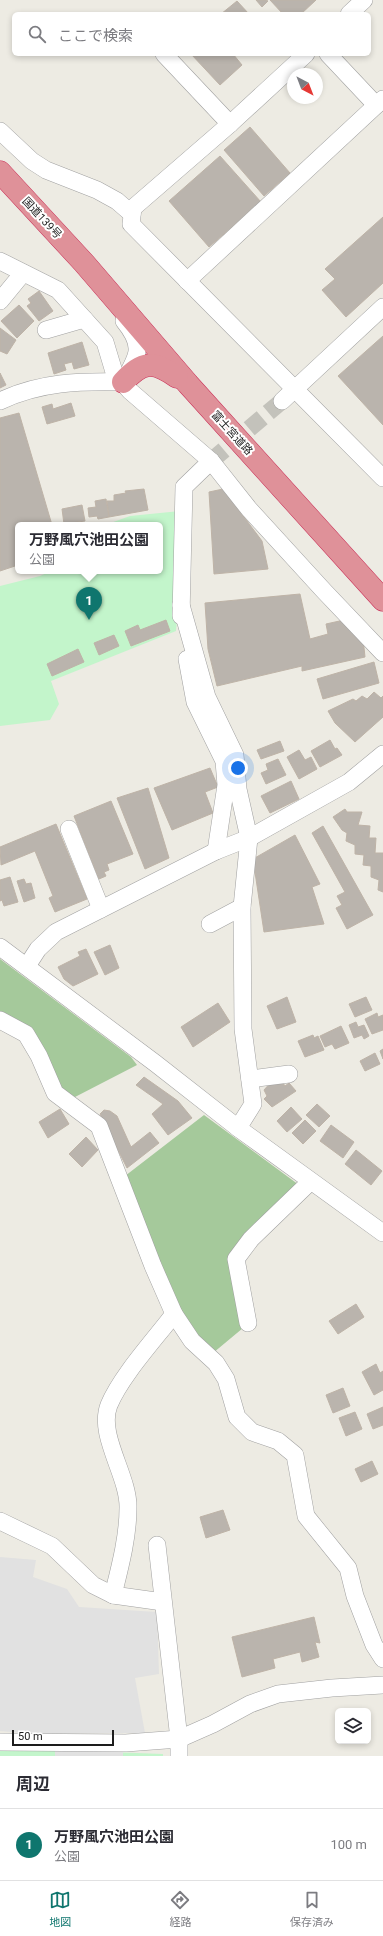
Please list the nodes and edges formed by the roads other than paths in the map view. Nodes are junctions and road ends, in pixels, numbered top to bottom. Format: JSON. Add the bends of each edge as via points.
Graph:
{"nodes":[{"id":1,"x":364,"y":0,"type":"edge"},
{"id":2,"x":351,"y":12,"type":"edge"},
{"id":3,"x":166,"y":56,"type":"edge"},
{"id":4,"x":304,"y":56,"type":"edge"},
{"id":5,"x":330,"y":56,"type":"edge"},
{"id":6,"x":380,"y":102,"type":"edge"},
{"id":7,"x":230,"y":124,"type":"junction"},
{"id":8,"x":0,"y":131,"type":"edge"},
{"id":9,"x":0,"y":172,"type":"edge"},
{"id":10,"x":132,"y":214,"type":"junction"},
{"id":11,"x":0,"y":261,"type":"edge"},
{"id":12,"x":84,"y":264,"type":"junction"},
{"id":13,"x":23,"y":273,"type":"junction"},
{"id":14,"x":187,"y":280,"type":"junction"},
{"id":15,"x":0,"y":301,"type":"edge"},
{"id":16,"x":383,"y":307,"type":"edge"},
{"id":17,"x":84,"y":319,"type":"junction"},
{"id":18,"x":46,"y":330,"type":"dead end"},
{"id":19,"x":123,"y":382,"type":"junction"},
{"id":20,"x":188,"y":384,"type":"junction"},
{"id":21,"x":295,"y":389,"type":"junction"},
{"id":22,"x":0,"y":401,"type":"edge"},
{"id":23,"x":282,"y":401,"type":"tunnel mouth"},
{"id":24,"x":211,"y":461,"type":"junction"},
{"id":25,"x":383,"y":478,"type":"edge"},
{"id":26,"x":383,"y":600,"type":"edge"},
{"id":27,"x":181,"y":605,"type":"junction"},
{"id":28,"x":383,"y":653,"type":"edge"},
{"id":29,"x":383,"y":754,"type":"edge"},
{"id":30,"x":69,"y":829,"type":"dead end"},
{"id":31,"x":249,"y":838,"type":"junction"},
{"id":32,"x":216,"y":851,"type":"junction"},
{"id":33,"x":242,"y":907,"type":"junction"},
{"id":34,"x":101,"y":909,"type":"junction"},
{"id":35,"x":210,"y":924,"type":"dead end"},
{"id":36,"x":0,"y":947,"type":"edge"},
{"id":37,"x":27,"y":966,"type":"junction"},
{"id":38,"x":0,"y":1020,"type":"edge"},
{"id":39,"x":289,"y":1074,"type":"dead end"},
{"id":40,"x":250,"y":1078,"type":"junction"},
{"id":41,"x":238,"y":1128,"type":"junction"},
{"id":42,"x":310,"y":1182,"type":"junction"},
{"id":43,"x":383,"y":1233,"type":"edge"},
{"id":44,"x":174,"y":1314,"type":"junction"},
{"id":45,"x":248,"y":1323,"type":"dead end"},
{"id":46,"x":0,"y":1521,"type":"edge"},
{"id":47,"x":157,"y":1546,"type":"dead end"},
{"id":48,"x":113,"y":1595,"type":"junction"},
{"id":49,"x":163,"y":1602,"type":"junction"},
{"id":50,"x":383,"y":1659,"type":"edge"},
{"id":51,"x":383,"y":1685,"type":"edge"},
{"id":52,"x":179,"y":1739,"type":"junction"},
{"id":53,"x":0,"y":1742,"type":"edge"},
{"id":54,"x":179,"y":1756,"type":"edge"}],
"edges":[{"from":1,"to":2,"type":"street"},
{"from":3,"to":7,"type":"street"},
{"from":4,"to":7,"type":"street"},
{"from":5,"to":6,"type":"street"},
{"from":6,"to":14,"type":"street"},
{"from":7,"to":10,"type":"street","via":[[133,208]]},
{"from":8,"to":10,"type":"street","via":[[32,161],[46,170],[97,190],[117,201]]},
{"from":9,"to":12,"type":"highway","name":"国道139号"},
{"from":10,"to":14,"type":"street","via":[[131,224]]},
{"from":11,"to":13,"type":"street"},
{"from":12,"to":19,"type":"street","via":[[94,282],[133,332],[137,359]]},
{"from":12,"to":20,"type":"highway","name":"富士宮道路"},
{"from":13,"to":15,"type":"street"},
{"from":13,"to":17,"type":"street","via":[[58,290]]},
{"from":14,"to":21,"type":"street"},
{"from":16,"to":21,"type":"street"},
{"from":17,"to":18,"type":"street"},
{"from":17,"to":19,"type":"street","via":[[105,342],[114,372]]},
{"from":19,"to":20,"type":"highway","via":[[140,368],[158,365]]},
{"from":19,"to":22,"type":"street","via":[[41,386],[18,392]]},
{"from":19,"to":24,"type":"street","via":[[130,391]]},
{"from":20,"to":26,"type":"highway","name":"富士宮道路"},
{"from":21,"to":23,"type":"street"},
{"from":21,"to":25,"type":"street"},
{"from":24,"to":27,"type":"street","via":[[184,487]]},
{"from":24,"to":28,"type":"street","via":[[249,509]]},
{"from":27,"to":31,"type":"street","via":[[207,697],[234,755],[238,789]]},
{"from":27,"to":32,"type":"street","via":[[181,632],[195,702],[224,761],[226,785]]},
{"from":29,"to":31,"type":"street","via":[[349,782]]},
{"from":30,"to":34,"type":"street"},
{"from":31,"to":32,"type":"street"},
{"from":31,"to":33,"type":"street"},
{"from":32,"to":34,"type":"street"},
{"from":33,"to":35,"type":"street"},
{"from":33,"to":40,"type":"street","via":[[243,1029]]},
{"from":34,"to":37,"type":"street","via":[[56,932],[38,949]]},
{"from":36,"to":37,"type":"street"},
{"from":37,"to":41,"type":"street"},
{"from":38,"to":44,"type":"street","via":[[26,1034],[40,1056],[55,1093],[99,1126]]},
{"from":39,"to":40,"type":"street"},
{"from":40,"to":41,"type":"street","via":[[254,1104]]},
{"from":41,"to":42,"type":"street"},
{"from":42,"to":43,"type":"street"},
{"from":42,"to":45,"type":"street","via":[[251,1239],[236,1259]]},
{"from":44,"to":48,"type":"street","via":[[122,1382],[108,1406],[106,1425],[128,1507]]},
{"from":44,"to":50,"type":"street","via":[[192,1341],[216,1363],[226,1379],[237,1417],[252,1432],[278,1441],[295,1455],[306,1516],[348,1568],[355,1596],[371,1638]]},
{"from":46,"to":48,"type":"street","via":[[52,1546],[93,1585]]},
{"from":47,"to":49,"type":"street"},
{"from":48,"to":49,"type":"street"},
{"from":49,"to":52,"type":"street"},
{"from":51,"to":52,"type":"street","via":[[278,1694],[250,1704]]},
{"from":52,"to":53,"type":"street","via":[[126,1743]]},
{"from":52,"to":54,"type":"street"}]}
